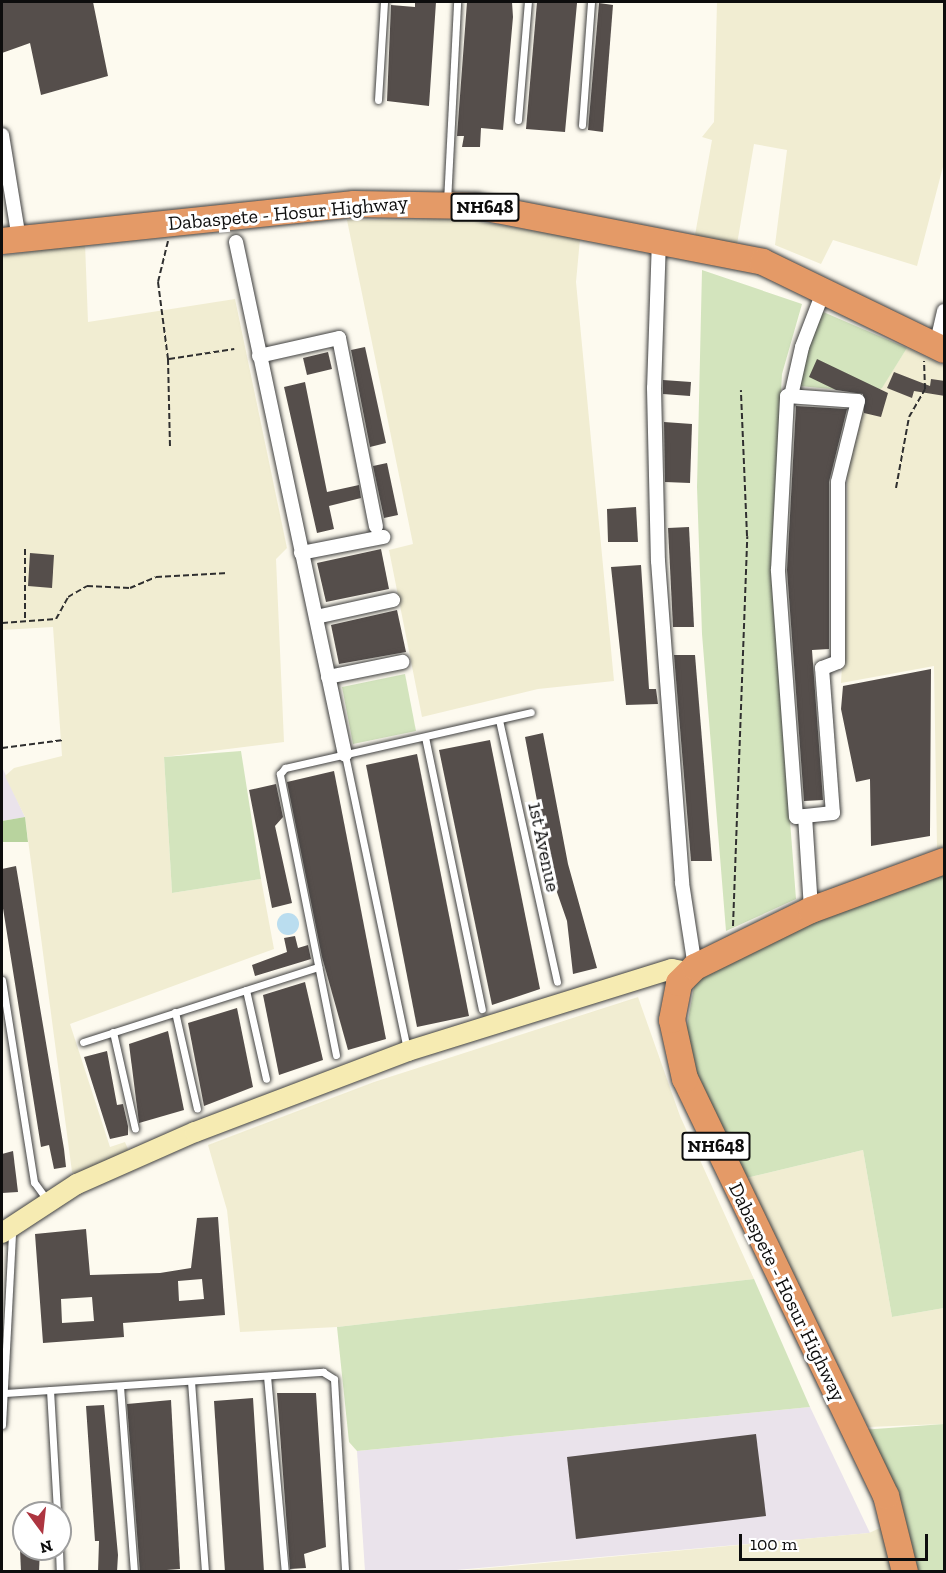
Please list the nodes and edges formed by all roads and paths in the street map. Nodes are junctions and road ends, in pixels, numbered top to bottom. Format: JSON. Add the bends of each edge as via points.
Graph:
{"nodes":[{"id":1,"x":384,"y":2,"type":"edge"},
{"id":2,"x":457,"y":2,"type":"edge"},
{"id":3,"x":528,"y":2,"type":"edge"},
{"id":4,"x":591,"y":2,"type":"edge"},
{"id":5,"x":378,"y":100,"type":"dead end"},
{"id":6,"x":518,"y":120,"type":"dead end"},
{"id":7,"x":582,"y":125,"type":"dead end"},
{"id":8,"x":2,"y":135,"type":"edge"},
{"id":9,"x":447,"y":204,"type":"junction"},
{"id":10,"x":168,"y":223,"type":"junction"},
{"id":11,"x":659,"y":239,"type":"junction"},
{"id":12,"x":10,"y":240,"type":"edge"},
{"id":13,"x":236,"y":242,"type":"dead end"},
{"id":14,"x":822,"y":295,"type":"junction"},
{"id":15,"x":945,"y":311,"type":"edge"},
{"id":16,"x":935,"y":345,"type":"edge"},
{"id":17,"x":234,"y":349,"type":"dead end"},
{"id":18,"x":259,"y":356,"type":"junction"},
{"id":19,"x":168,"y":359,"type":"junction"},
{"id":20,"x":741,"y":390,"type":"dead end"},
{"id":21,"x":791,"y":396,"type":"junction"},
{"id":22,"x":170,"y":449,"type":"dead end"},
{"id":23,"x":896,"y":488,"type":"dead end"},
{"id":24,"x":25,"y":549,"type":"dead end"},
{"id":25,"x":301,"y":554,"type":"junction"},
{"id":26,"x":228,"y":573,"type":"dead end"},
{"id":27,"x":393,"y":600,"type":"dead end"},
{"id":28,"x":316,"y":617,"type":"junction"},
{"id":29,"x":25,"y":618,"type":"junction"},
{"id":30,"x":2,"y":623,"type":"edge"},
{"id":31,"x":402,"y":662,"type":"dead end"},
{"id":32,"x":328,"y":677,"type":"junction"},
{"id":33,"x":531,"y":712,"type":"dead end"},
{"id":34,"x":499,"y":720,"type":"junction"},
{"id":35,"x":425,"y":736,"type":"junction"},
{"id":36,"x":63,"y":740,"type":"dead end"},
{"id":37,"x":2,"y":748,"type":"edge"},
{"id":38,"x":345,"y":755,"type":"junction"},
{"id":39,"x":805,"y":816,"type":"junction"},
{"id":40,"x":945,"y":861,"type":"edge"},
{"id":41,"x":812,"y":910,"type":"junction"},
{"id":42,"x":735,"y":948,"type":"junction"},
{"id":43,"x":318,"y":967,"type":"junction"},
{"id":44,"x":692,"y":970,"type":"junction"},
{"id":45,"x":2,"y":980,"type":"edge"},
{"id":46,"x":557,"y":982,"type":"dead end"},
{"id":47,"x":246,"y":990,"type":"junction"},
{"id":48,"x":482,"y":1009,"type":"dead end"},
{"id":49,"x":175,"y":1012,"type":"junction"},
{"id":50,"x":113,"y":1032,"type":"junction"},
{"id":51,"x":83,"y":1042,"type":"dead end"},
{"id":52,"x":408,"y":1051,"type":"junction"},
{"id":53,"x":336,"y":1055,"type":"dead end"},
{"id":54,"x":266,"y":1079,"type":"dead end"},
{"id":55,"x":197,"y":1109,"type":"dead end"},
{"id":56,"x":135,"y":1129,"type":"dead end"},
{"id":57,"x":47,"y":1200,"type":"junction"},
{"id":58,"x":7,"y":1229,"type":"edge"},
{"id":59,"x":267,"y":1376,"type":"junction"},
{"id":60,"x":191,"y":1381,"type":"junction"},
{"id":61,"x":120,"y":1386,"type":"junction"},
{"id":62,"x":50,"y":1390,"type":"junction"},
{"id":63,"x":5,"y":1393,"type":"junction"},
{"id":64,"x":2,"y":1425,"type":"edge"},
{"id":65,"x":56,"y":1501,"type":"edge"},
{"id":66,"x":134,"y":1572,"type":"edge"},
{"id":67,"x":205,"y":1572,"type":"edge"},
{"id":68,"x":285,"y":1572,"type":"edge"},
{"id":69,"x":345,"y":1572,"type":"edge"},
{"id":70,"x":905,"y":1572,"type":"edge"}],
"edges":[{"from":1,"to":5,"type":"lane"},
{"from":2,"to":9,"type":"lane"},
{"from":3,"to":6,"type":"lane"},
{"from":4,"to":7,"type":"lane"},
{"from":8,"to":12,"type":"street"},
{"from":9,"to":10,"type":"highway","name":"Dabaspete - Hosur Highway","number":"NH648","via":[[354,204]]},
{"from":9,"to":11,"type":"highway","name":"Dabaspete - Hosur Highway","number":"NH648","via":[[534,214]]},
{"from":10,"to":12,"type":"highway","name":"Dabaspete - Hosur Highway","number":"NH648"},
{"from":10,"to":19,"type":"path","via":[[158,282]]},
{"from":11,"to":14,"type":"highway","name":"Dabaspete - Hosur Highway","number":"NH648","via":[[763,262]]},
{"from":11,"to":44,"type":"street","via":[[654,388],[658,561]]},
{"from":13,"to":18,"type":"street"},
{"from":14,"to":16,"type":"highway","name":"Dabaspete - Hosur Highway","number":"NH648"},
{"from":14,"to":21,"type":"street","via":[[801,347]]},
{"from":15,"to":16,"type":"street"},
{"from":16,"to":23,"type":"path","via":[[925,389],[909,417]]},
{"from":17,"to":19,"type":"path"},
{"from":18,"to":25,"type":"street"},
{"from":18,"to":25,"type":"street","via":[[339,338],[379,531]]},
{"from":19,"to":22,"type":"path"},
{"from":20,"to":42,"type":"path","via":[[747,536],[738,651]]},
{"from":21,"to":39,"type":"street","via":[[783,432],[778,570],[796,817]]},
{"from":21,"to":39,"type":"street","via":[[858,401],[838,482],[838,662],[822,668],[833,813]]},
{"from":24,"to":29,"type":"path"},
{"from":25,"to":28,"type":"street"},
{"from":26,"to":29,"type":"path","via":[[156,577],[130,588],[87,586],[68,597],[62,616]]},
{"from":27,"to":28,"type":"street"},
{"from":28,"to":32,"type":"street"},
{"from":29,"to":30,"type":"path"},
{"from":31,"to":32,"type":"street"},
{"from":32,"to":38,"type":"street"},
{"from":33,"to":34,"type":"lane"},
{"from":34,"to":35,"type":"lane"},
{"from":34,"to":46,"type":"lane","name":"1st Avenue"},
{"from":35,"to":38,"type":"lane"},
{"from":35,"to":48,"type":"lane"},
{"from":36,"to":37,"type":"path"},
{"from":38,"to":43,"type":"lane","via":[[285,768],[279,781]]},
{"from":38,"to":52,"type":"lane"},
{"from":39,"to":41,"type":"street"},
{"from":40,"to":41,"type":"highway"},
{"from":41,"to":42,"type":"highway"},
{"from":42,"to":44,"type":"highway"},
{"from":43,"to":47,"type":"lane"},
{"from":43,"to":53,"type":"lane"},
{"from":44,"to":52,"type":"street","via":[[672,969]]},
{"from":44,"to":70,"type":"highway","name":"Dabaspete - Hosur Highway","number":"NH648","via":[[675,993],[672,1020],[685,1080],[886,1496]]},
{"from":45,"to":57,"type":"lane","via":[[34,1182]]},
{"from":47,"to":49,"type":"lane"},
{"from":47,"to":54,"type":"lane"},
{"from":49,"to":50,"type":"lane"},
{"from":49,"to":55,"type":"lane"},
{"from":50,"to":51,"type":"lane"},
{"from":50,"to":56,"type":"lane"},
{"from":52,"to":57,"type":"street","via":[[195,1132]]},
{"from":57,"to":58,"type":"street"},
{"from":58,"to":63,"type":"lane"},
{"from":59,"to":60,"type":"lane"},
{"from":59,"to":68,"type":"lane"},
{"from":59,"to":69,"type":"lane","via":[[323,1372],[333,1379]]},
{"from":60,"to":61,"type":"lane"},
{"from":60,"to":67,"type":"lane"},
{"from":61,"to":62,"type":"lane"},
{"from":61,"to":66,"type":"lane"},
{"from":62,"to":63,"type":"lane"},
{"from":62,"to":65,"type":"lane"},
{"from":63,"to":64,"type":"lane"}]}
